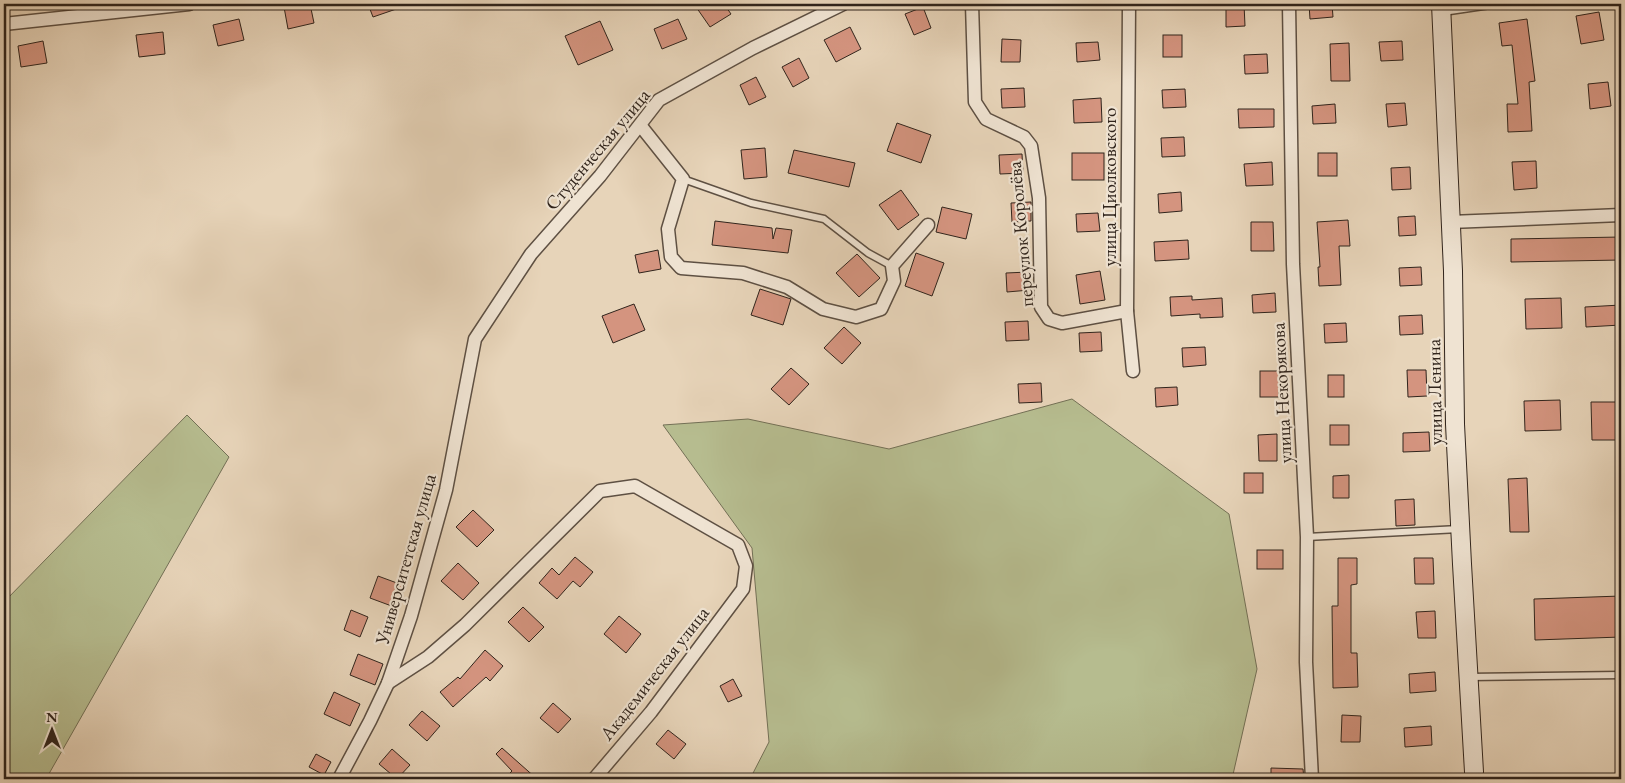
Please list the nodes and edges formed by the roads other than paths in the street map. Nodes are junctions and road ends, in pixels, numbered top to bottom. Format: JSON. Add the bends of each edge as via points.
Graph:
{"nodes":[{"id":1,"x":190,"y":4,"type":"edge"},
{"id":2,"x":843,"y":4,"type":"edge"},
{"id":3,"x":972,"y":4,"type":"edge"},
{"id":4,"x":1129,"y":4,"type":"edge"},
{"id":5,"x":1289,"y":4,"type":"edge"},
{"id":6,"x":1497,"y":4,"type":"edge"},
{"id":7,"x":1441,"y":8,"type":"edge"},
{"id":8,"x":4,"y":24,"type":"edge"},
{"id":9,"x":640,"y":125,"type":"junction"},
{"id":10,"x":683,"y":179,"type":"junction"},
{"id":11,"x":1621,"y":214,"type":"edge"},
{"id":12,"x":1450,"y":222,"type":"junction"},
{"id":13,"x":928,"y":225,"type":"dead end"},
{"id":14,"x":892,"y":266,"type":"junction"},
{"id":15,"x":1127,"y":311,"type":"junction"},
{"id":16,"x":475,"y":339,"type":"joint"},
{"id":17,"x":1133,"y":371,"type":"dead end"},
{"id":18,"x":1460,"y":529,"type":"junction"},
{"id":19,"x":1307,"y":537,"type":"junction"},
{"id":20,"x":1621,"y":675,"type":"edge"},
{"id":21,"x":1468,"y":676,"type":"junction"},
{"id":22,"x":388,"y":683,"type":"junction"},
{"id":23,"x":1474,"y":776,"type":"edge"},
{"id":24,"x":339,"y":779,"type":"edge"},
{"id":25,"x":594,"y":779,"type":"edge"},
{"id":26,"x":1312,"y":779,"type":"edge"}],
"edges":[{"from":1,"to":8,"type":"street"},
{"from":2,"to":9,"type":"street","name":"Студенческая улица","via":[[753,48],[659,100]]},
{"from":3,"to":15,"type":"street","name":"переулок Королёва","via":[[975,102],[986,119],[1024,137],[1031,146],[1039,198],[1041,307],[1049,319],[1062,324]]},
{"from":4,"to":15,"type":"street","name":"улица Циолковского"},
{"from":5,"to":19,"type":"street","name":"улица Некорякова","via":[[1293,264]]},
{"from":6,"to":7,"type":"lane"},
{"from":7,"to":12,"type":"street","name":"улица Ленина"},
{"from":9,"to":10,"type":"street"},
{"from":9,"to":16,"type":"street","name":"Студенческая улица","via":[[531,254]]},
{"from":10,"to":14,"type":"lane","via":[[750,203],[824,219]]},
{"from":10,"to":14,"type":"street","via":[[668,229],[671,257],[681,268],[743,273],[787,286],[822,309],[856,317],[880,309],[894,282]]},
{"from":11,"to":12,"type":"street"},
{"from":12,"to":18,"type":"street","name":"улица Ленина"},
{"from":13,"to":14,"type":"street"},
{"from":15,"to":17,"type":"street","name":"улица Циолковского"},
{"from":16,"to":22,"type":"street","name":"Университетская улица","via":[[446,490],[411,616]]},
{"from":18,"to":19,"type":"lane"},
{"from":18,"to":21,"type":"street","name":"улица Ленина"},
{"from":19,"to":26,"type":"street","name":"улица Некорякова","via":[[1306,662]]},
{"from":20,"to":21,"type":"lane"},
{"from":21,"to":23,"type":"street","name":"улица Ленина"},
{"from":22,"to":24,"type":"street","name":"Университетская улица"},
{"from":22,"to":25,"type":"street","name":"Академическая улица","via":[[428,657],[465,625],[600,491],[635,486],[738,544],[746,566],[743,589],[651,712]]}]}
